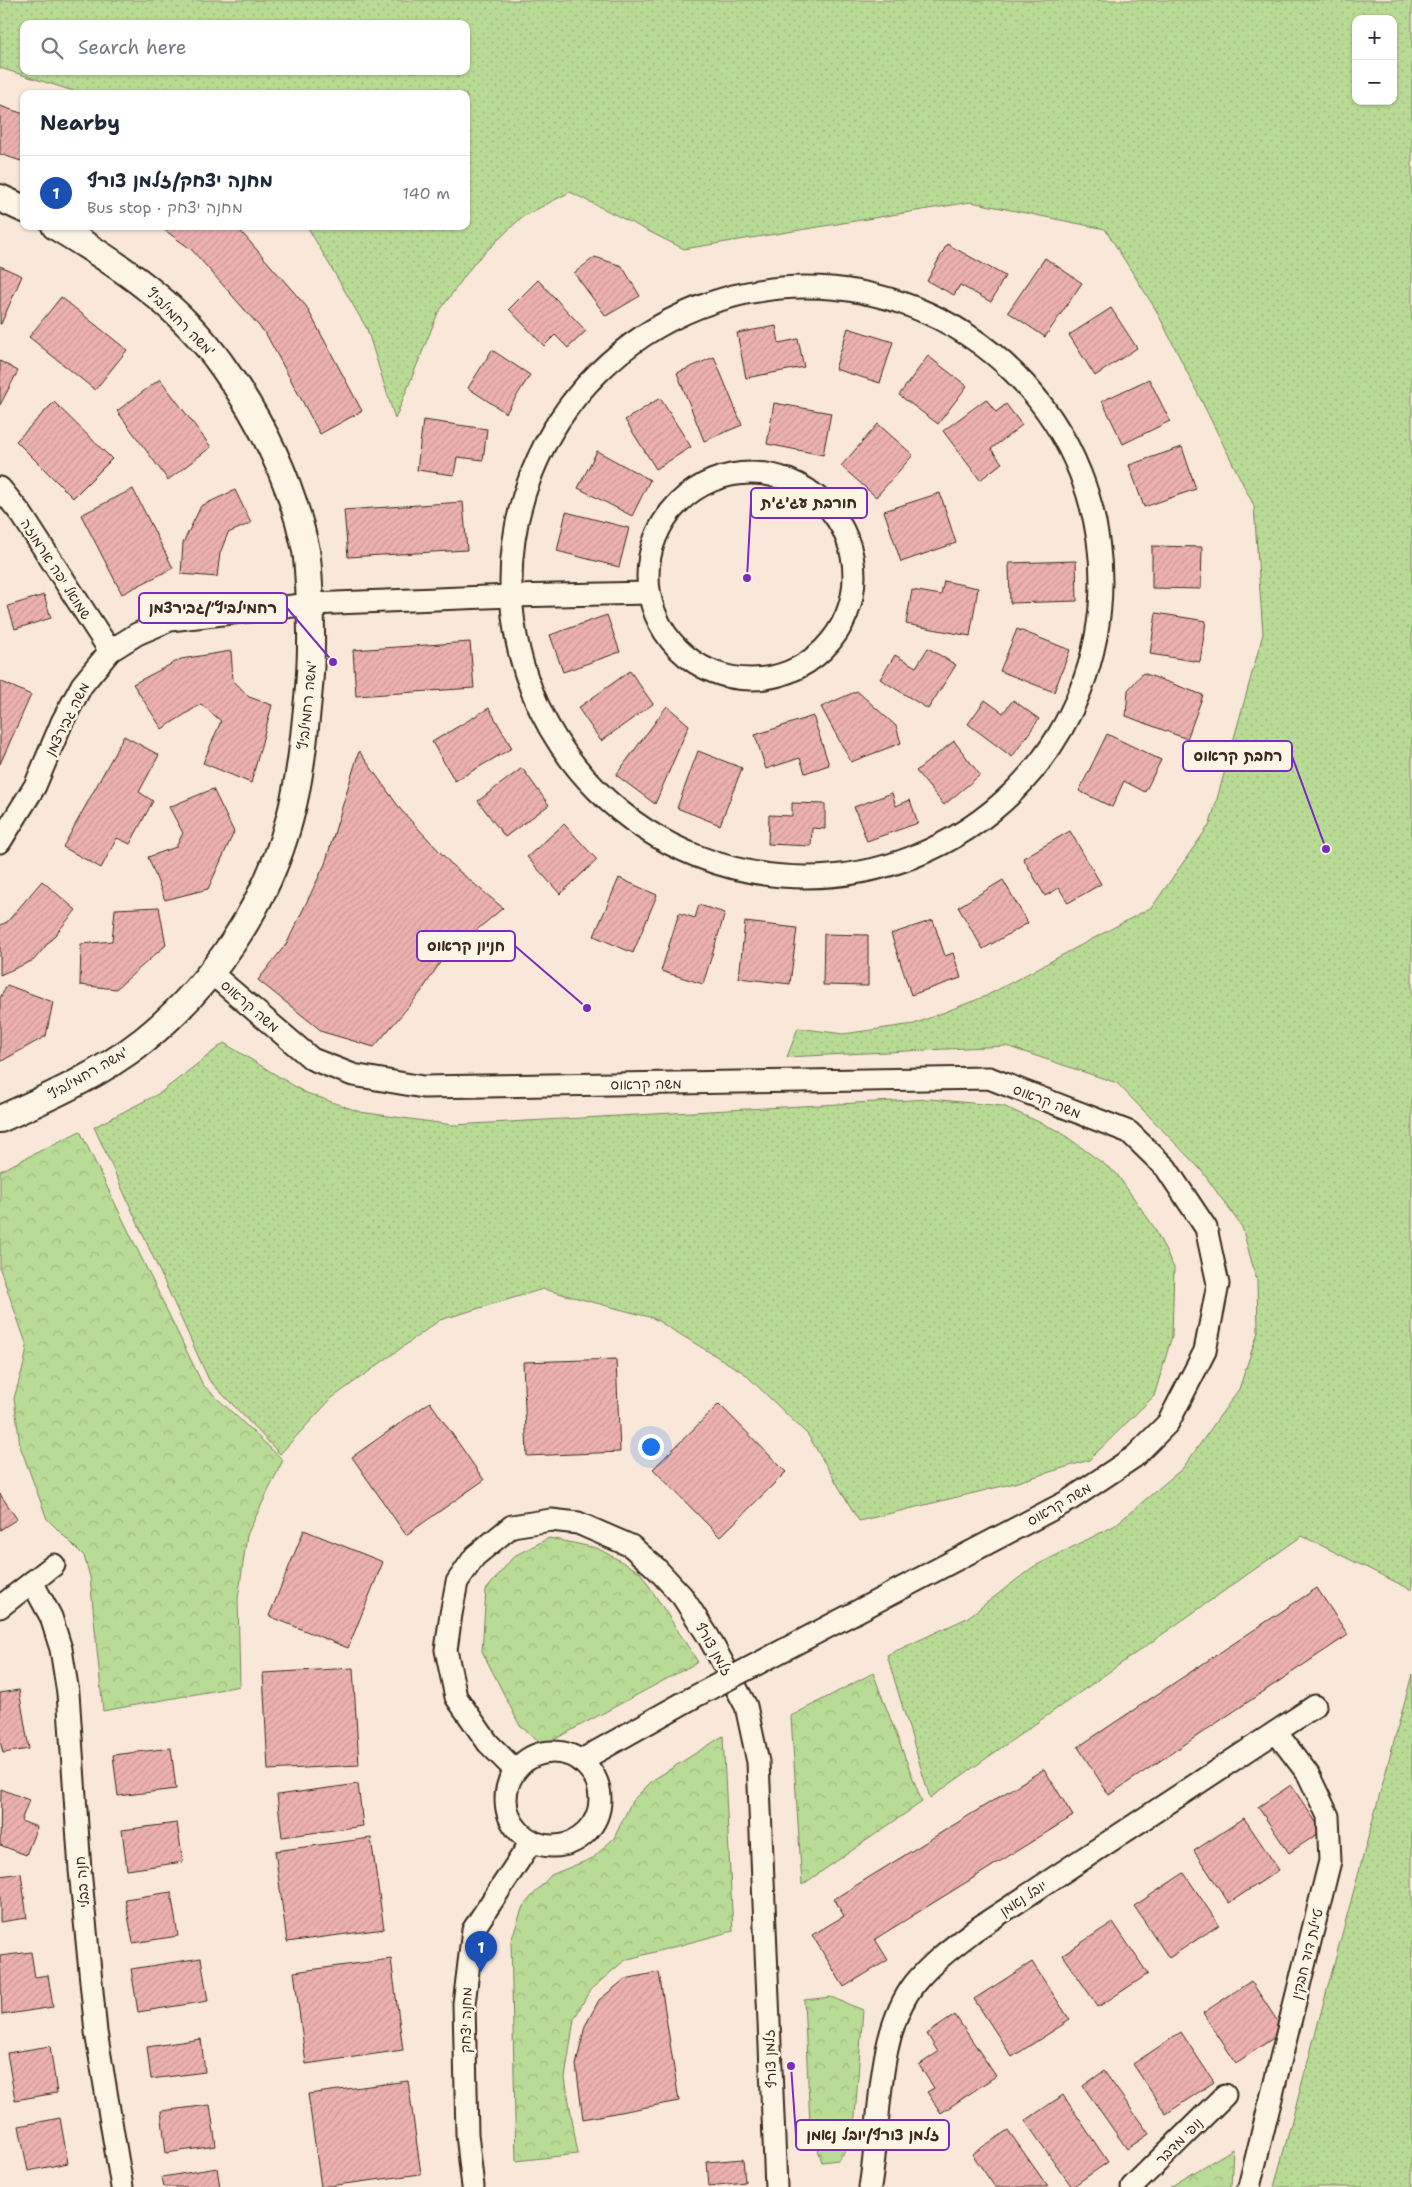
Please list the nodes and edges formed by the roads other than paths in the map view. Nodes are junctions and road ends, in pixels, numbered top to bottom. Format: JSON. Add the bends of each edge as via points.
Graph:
{"nodes":[{"id":1,"x":0,"y":198,"type":"edge"},
{"id":2,"x":20,"y":206,"type":"edge"},
{"id":3,"x":62,"y":230,"type":"edge"},
{"id":4,"x":0,"y":488,"type":"edge"},
{"id":5,"x":649,"y":593,"type":"junction"},
{"id":6,"x":511,"y":596,"type":"junction"},
{"id":7,"x":311,"y":604,"type":"junction"},
{"id":8,"x":110,"y":651,"type":"junction"},
{"id":9,"x":0,"y":842,"type":"edge"},
{"id":10,"x":210,"y":972,"type":"junction"},
{"id":11,"x":0,"y":1119,"type":"edge"},
{"id":12,"x":54,"y":1565,"type":"dead end"},
{"id":13,"x":32,"y":1582,"type":"junction"},
{"id":14,"x":0,"y":1607,"type":"edge"},
{"id":15,"x":1315,"y":1706,"type":"dead end"},
{"id":16,"x":1276,"y":1732,"type":"junction"},
{"id":17,"x":580,"y":1761,"type":"junction"},
{"id":18,"x":515,"y":1770,"type":"junction"},
{"id":19,"x":531,"y":1842,"type":"junction"},
{"id":20,"x":1225,"y":2095,"type":"dead end"},
{"id":21,"x":122,"y":2187,"type":"edge"},
{"id":22,"x":473,"y":2187,"type":"edge"},
{"id":23,"x":776,"y":2187,"type":"edge"},
{"id":24,"x":870,"y":2187,"type":"edge"},
{"id":25,"x":1132,"y":2187,"type":"edge"},
{"id":26,"x":1249,"y":2187,"type":"edge"}],
"edges":[{"from":1,"to":2,"type":"street"},
{"from":3,"to":7,"type":"street","name":"משה רחמילביץ'","via":[[103,255],[160,297],[222,365],[248,405],[283,472],[306,548]]},
{"from":4,"to":8,"type":"street","name":"שמואל יפה ארמוזה","via":[[22,515]]},
{"from":5,"to":5,"type":"street","via":[[652,608],[669,640],[693,662],[719,675],[747,680],[776,677],[801,667],[838,632],[853,587],[852,557],[841,527],[826,506],[809,491],[788,480],[746,473],[719,478],[685,496],[661,525],[652,544],[647,576]]},
{"from":5,"to":6,"type":"street","name":"משה גבירצמן"},
{"from":6,"to":6,"type":"street","via":[[517,643],[533,702],[567,756],[593,788],[633,822],[681,850],[725,867],[775,876],[821,878],[896,864],[943,845],[980,822],[1026,780],[1054,744],[1086,677],[1100,612],[1098,533],[1080,470],[1055,423],[1007,364],[954,325],[892,298],[826,286],[745,291],[673,316],[610,359],[564,409],[530,474],[513,540]]},
{"from":6,"to":7,"type":"street","name":"משה גבירצמן"},
{"from":7,"to":8,"type":"street","name":"משה גבירצמן","via":[[170,620],[137,634]]},
{"from":7,"to":10,"type":"street","name":"משה רחמילביץ'","via":[[311,676],[304,739],[289,820],[279,853],[254,910]]},
{"from":8,"to":9,"type":"street","name":"משה גבירצמן","via":[[82,685],[34,786]]},
{"from":10,"to":11,"type":"street","name":"משה רחמילביץ'","via":[[144,1040],[72,1085]]},
{"from":10,"to":17,"type":"street","name":"משה קראוס","bridge":true,"via":[[312,1059],[353,1075],[423,1087],[989,1078],[1129,1132],[1166,1168],[1206,1228],[1218,1284],[1205,1351],[1168,1423],[1134,1457],[1068,1500],[692,1698]]},
{"from":12,"to":13,"type":"street"},
{"from":13,"to":14,"type":"street"},
{"from":13,"to":21,"type":"street","name":"חנה בבלי","via":[[51,1616],[66,1676],[96,2032]]},
{"from":15,"to":16,"type":"street","name":"יובל נאמן"},
{"from":16,"to":24,"type":"street","name":"יובל נאמן","via":[[975,1930],[914,1984],[897,2013],[887,2046]]},
{"from":16,"to":26,"type":"street","name":"טיילת דוד חבקין","via":[[1308,1774],[1328,1816],[1330,1862]]},
{"from":17,"to":18,"type":"street","via":[[559,1752],[543,1753],[528,1759]]},
{"from":17,"to":19,"type":"street","via":[[592,1772],[599,1788],[600,1804],[592,1826],[580,1838],[565,1845],[549,1847]]},
{"from":18,"to":19,"type":"street","via":[[508,1784],[505,1802],[509,1818],[518,1832]]},
{"from":18,"to":23,"type":"street","name":"זלמן צורף","via":[[488,1743],[456,1697],[446,1650],[456,1582],[475,1556],[512,1526],[551,1520],[578,1523],[631,1546],[675,1589],[708,1636],[746,1706],[758,1762]]},
{"from":19,"to":22,"type":"street","name":"מחנה יצחק","via":[[473,1930],[464,2004],[467,2134]]},
{"from":20,"to":25,"type":"street","name":"נופי מדבר"}]}
